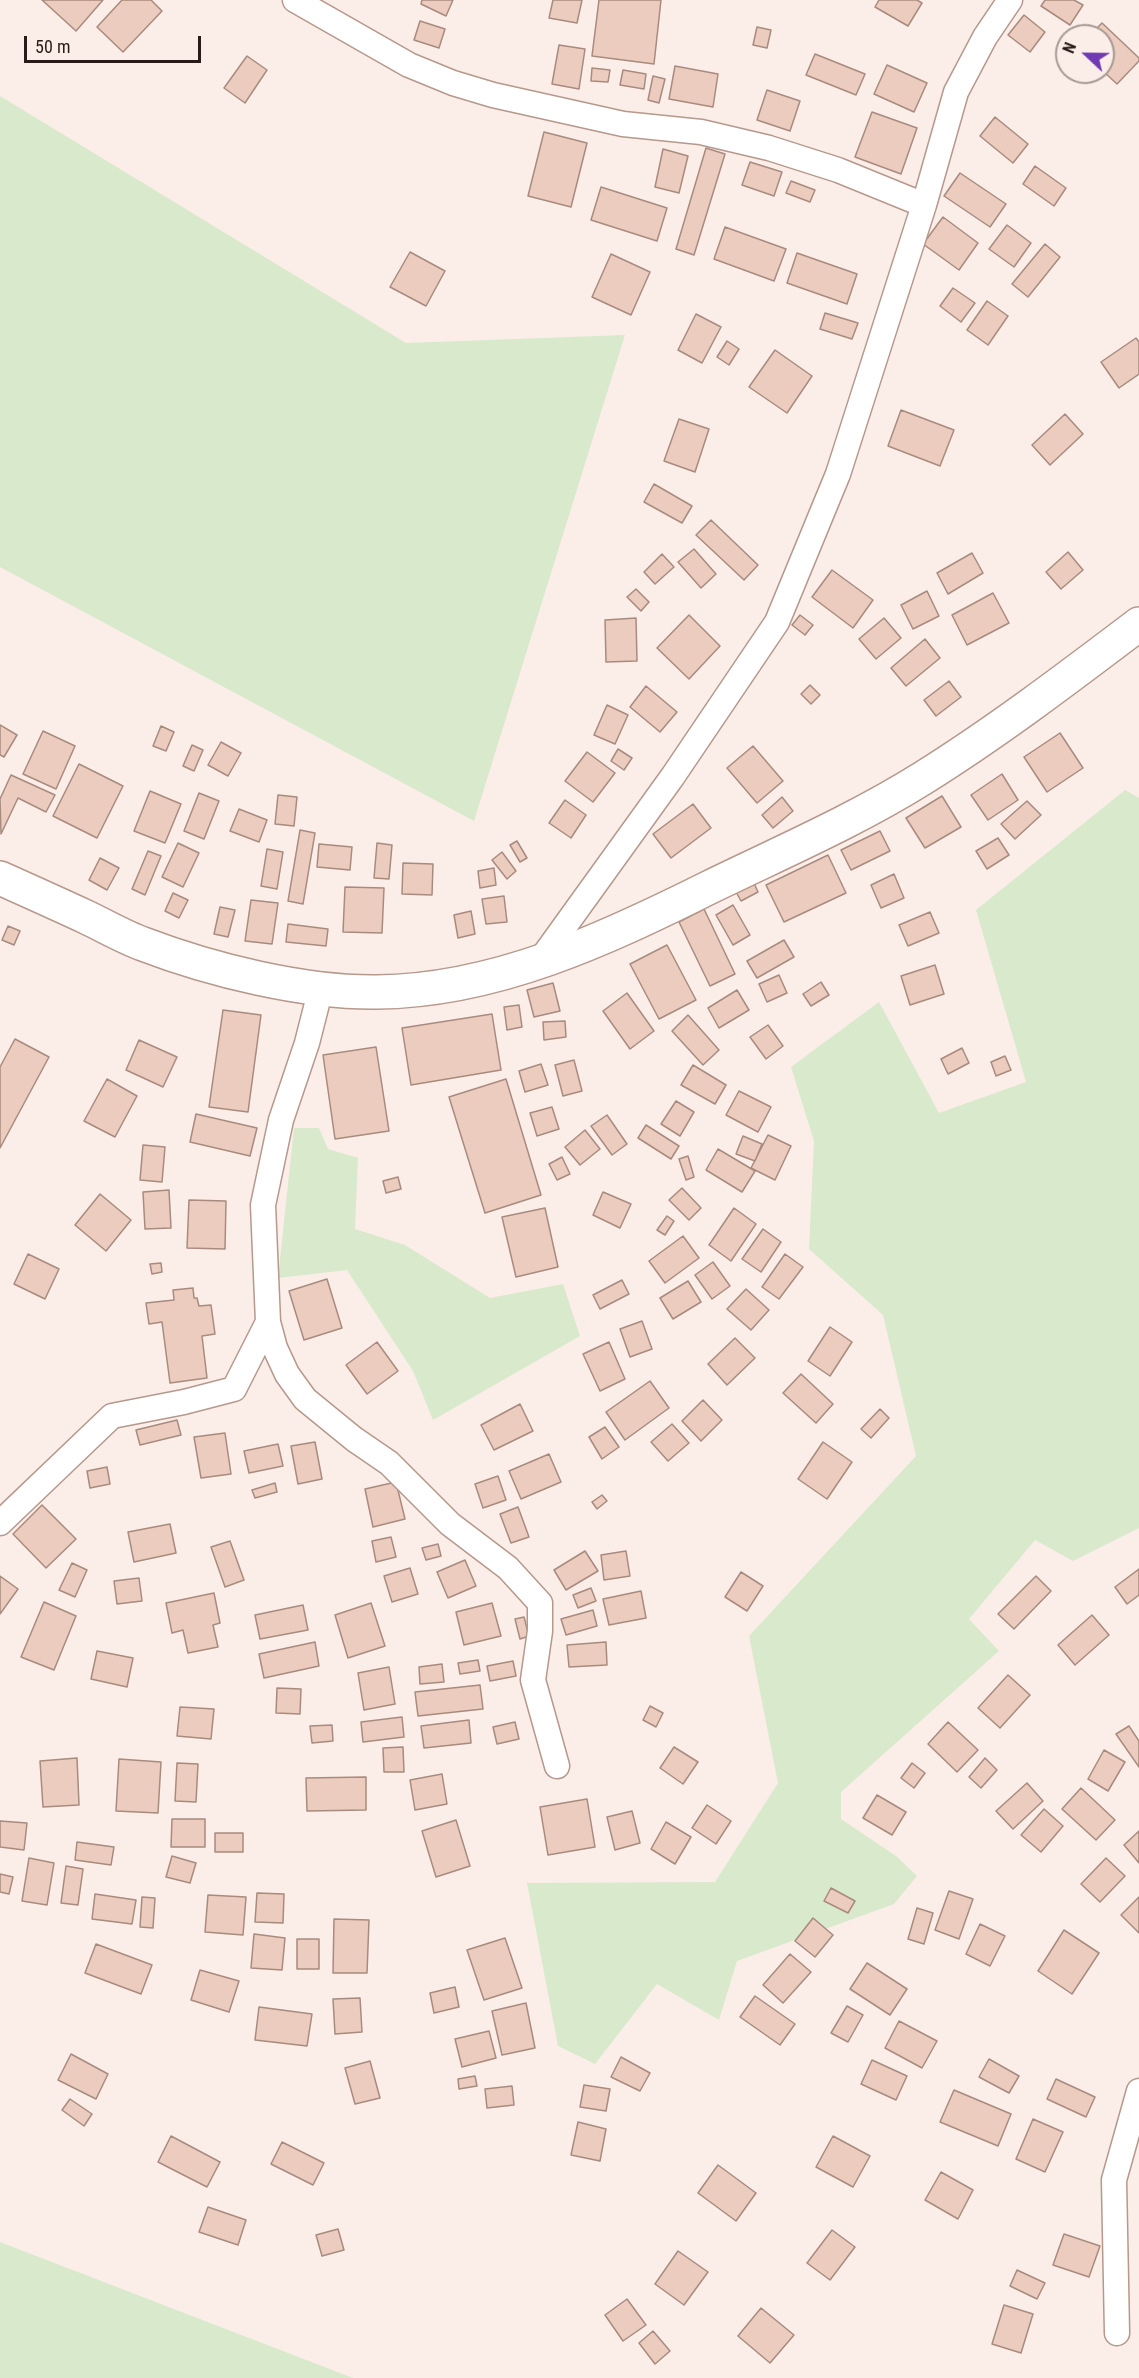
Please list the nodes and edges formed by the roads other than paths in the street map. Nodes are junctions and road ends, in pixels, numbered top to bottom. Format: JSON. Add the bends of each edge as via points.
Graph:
{"nodes":[{"id":1,"x":295,"y":0,"type":"edge"},
{"id":2,"x":1010,"y":0,"type":"edge"},
{"id":3,"x":924,"y":205,"type":"junction"},
{"id":4,"x":1139,"y":624,"type":"edge"},
{"id":5,"x":0,"y":878,"type":"edge"},
{"id":6,"x":539,"y":962,"type":"junction"},
{"id":7,"x":321,"y":988,"type":"junction"},
{"id":8,"x":268,"y":1322,"type":"junction"},
{"id":9,"x":0,"y":1523,"type":"edge"},
{"id":10,"x":557,"y":1766,"type":"dead end"},
{"id":11,"x":1139,"y":2091,"type":"edge"},
{"id":12,"x":1117,"y":2333,"type":"dead end"}],
"edges":[{"from":1,"to":3,"type":"street","via":[[409,64],[453,83],[623,124],[701,132],[769,148],[838,170]]},
{"from":2,"to":3,"type":"street","via":[[956,92]]},
{"from":3,"to":6,"type":"street","via":[[838,474],[777,622],[673,776]]},
{"from":4,"to":6,"type":"main road","via":[[922,779],[837,826],[687,899]]},
{"from":5,"to":7,"type":"main road","via":[[142,944],[202,964]]},
{"from":6,"to":7,"type":"main road","via":[[499,976],[434,987],[377,992]]},
{"from":7,"to":8,"type":"street","via":[[281,1120],[263,1205]]},
{"from":8,"to":9,"type":"street","via":[[234,1389],[112,1416]]},
{"from":8,"to":10,"type":"street","via":[[287,1374],[305,1399],[390,1463],[450,1524],[508,1568],[540,1603],[533,1680]]},
{"from":11,"to":12,"type":"street","via":[[1114,2180]]}]}
